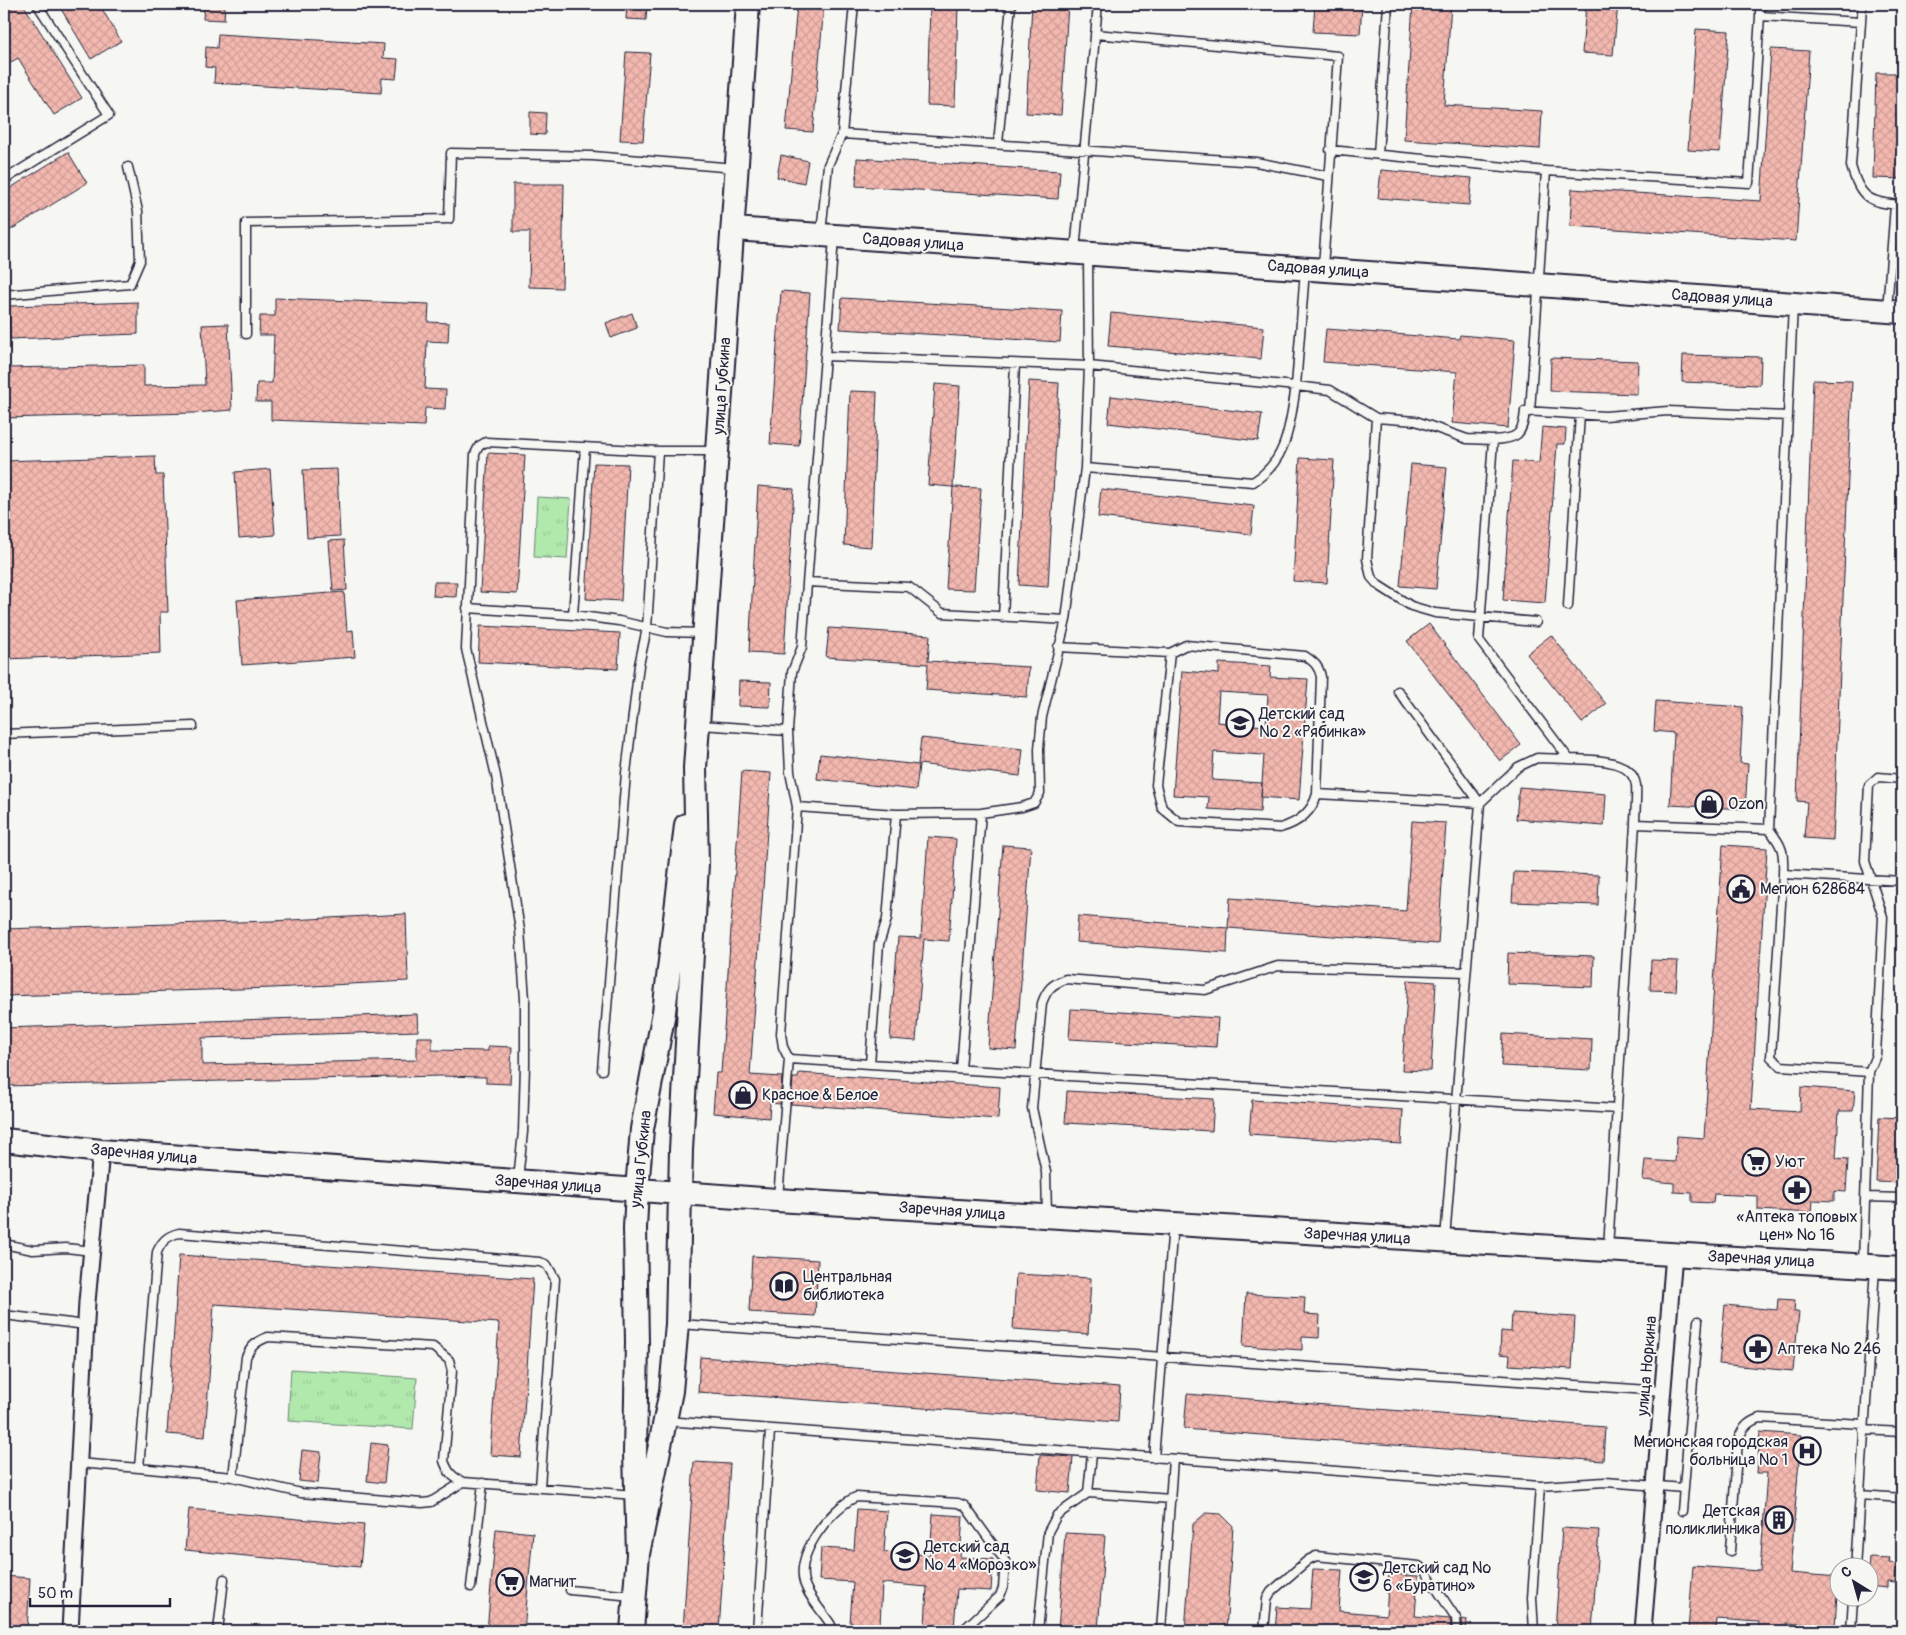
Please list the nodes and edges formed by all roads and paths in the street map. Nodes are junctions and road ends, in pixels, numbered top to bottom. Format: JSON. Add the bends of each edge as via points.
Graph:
{"nodes":[{"id":1,"x":37,"y":4,"type":"edge"},
{"id":2,"x":748,"y":4,"type":"edge"},
{"id":3,"x":854,"y":4,"type":"edge"},
{"id":4,"x":1011,"y":4,"type":"edge"},
{"id":5,"x":1098,"y":4,"type":"edge"},
{"id":6,"x":1388,"y":4,"type":"edge"},
{"id":7,"x":1760,"y":4,"type":"edge"},
{"id":8,"x":1862,"y":4,"type":"edge"},
{"id":9,"x":1760,"y":16,"type":"junction"},
{"id":10,"x":1861,"y":22,"type":"junction"},
{"id":11,"x":1096,"y":34,"type":"junction"},
{"id":12,"x":842,"y":134,"type":"junction"},
{"id":13,"x":998,"y":144,"type":"junction"},
{"id":14,"x":1086,"y":149,"type":"junction"},
{"id":15,"x":1330,"y":150,"type":"junction"},
{"id":16,"x":1378,"y":155,"type":"junction"},
{"id":17,"x":128,"y":167,"type":"dead end"},
{"id":18,"x":736,"y":168,"type":"junction"},
{"id":19,"x":1546,"y":171,"type":"junction"},
{"id":20,"x":1328,"y":176,"type":"junction"},
{"id":21,"x":4,"y":180,"type":"edge"},
{"id":22,"x":1899,"y":205,"type":"edge"},
{"id":23,"x":733,"y":229,"type":"junction"},
{"id":24,"x":827,"y":236,"type":"junction"},
{"id":25,"x":1082,"y":253,"type":"junction"},
{"id":26,"x":1314,"y":269,"type":"junction"},
{"id":27,"x":1538,"y":285,"type":"junction"},
{"id":28,"x":4,"y":295,"type":"edge"},
{"id":29,"x":1794,"y":303,"type":"junction"},
{"id":30,"x":1894,"y":312,"type":"edge"},
{"id":31,"x":246,"y":334,"type":"dead end"},
{"id":32,"x":825,"y":356,"type":"junction"},
{"id":33,"x":1015,"y":364,"type":"junction"},
{"id":34,"x":1089,"y":366,"type":"junction"},
{"id":35,"x":1296,"y":386,"type":"junction"},
{"id":36,"x":1530,"y":412,"type":"junction"},
{"id":37,"x":1580,"y":414,"type":"junction"},
{"id":38,"x":1788,"y":416,"type":"junction"},
{"id":39,"x":1376,"y":418,"type":"junction"},
{"id":40,"x":1493,"y":440,"type":"junction"},
{"id":41,"x":585,"y":446,"type":"junction"},
{"id":42,"x":658,"y":451,"type":"junction"},
{"id":43,"x":717,"y":451,"type":"junction"},
{"id":44,"x":1085,"y":468,"type":"junction"},
{"id":45,"x":807,"y":582,"type":"junction"},
{"id":46,"x":1568,"y":606,"type":"dead end"},
{"id":47,"x":467,"y":608,"type":"junction"},
{"id":48,"x":573,"y":615,"type":"junction"},
{"id":49,"x":1003,"y":618,"type":"junction"},
{"id":50,"x":1480,"y":618,"type":"junction"},
{"id":51,"x":1066,"y":620,"type":"junction"},
{"id":52,"x":1536,"y":622,"type":"dead end"},
{"id":53,"x":647,"y":628,"type":"junction"},
{"id":54,"x":705,"y":633,"type":"junction"},
{"id":55,"x":1058,"y":647,"type":"junction"},
{"id":56,"x":1170,"y":653,"type":"junction"},
{"id":57,"x":1398,"y":691,"type":"dead end"},
{"id":58,"x":698,"y":725,"type":"junction"},
{"id":59,"x":194,"y":726,"type":"dead end"},
{"id":60,"x":788,"y":731,"type":"junction"},
{"id":61,"x":4,"y":734,"type":"edge"},
{"id":62,"x":1569,"y":758,"type":"junction"},
{"id":63,"x":696,"y":768,"type":"junction"},
{"id":64,"x":1902,"y":778,"type":"edge"},
{"id":65,"x":1317,"y":794,"type":"junction"},
{"id":66,"x":1480,"y":803,"type":"junction"},
{"id":67,"x":797,"y":807,"type":"junction"},
{"id":68,"x":981,"y":813,"type":"junction"},
{"id":69,"x":896,"y":814,"type":"junction"},
{"id":70,"x":1635,"y":824,"type":"junction"},
{"id":71,"x":1769,"y":829,"type":"junction"},
{"id":72,"x":1783,"y":874,"type":"junction"},
{"id":73,"x":1870,"y":879,"type":"junction"},
{"id":74,"x":1902,"y":881,"type":"edge"},
{"id":75,"x":1466,"y":972,"type":"junction"},
{"id":76,"x":789,"y":1059,"type":"junction"},
{"id":77,"x":870,"y":1064,"type":"junction"},
{"id":78,"x":602,"y":1070,"type":"dead end"},
{"id":79,"x":961,"y":1070,"type":"junction"},
{"id":80,"x":1869,"y":1072,"type":"junction"},
{"id":81,"x":1035,"y":1075,"type":"junction"},
{"id":82,"x":1456,"y":1099,"type":"junction"},
{"id":83,"x":1617,"y":1109,"type":"junction"},
{"id":84,"x":4,"y":1140,"type":"edge"},
{"id":85,"x":101,"y":1151,"type":"junction"},
{"id":86,"x":518,"y":1182,"type":"junction"},
{"id":87,"x":637,"y":1190,"type":"junction"},
{"id":88,"x":680,"y":1193,"type":"junction"},
{"id":89,"x":1865,"y":1196,"type":"junction"},
{"id":90,"x":1902,"y":1198,"type":"edge"},
{"id":91,"x":778,"y":1200,"type":"junction"},
{"id":92,"x":1047,"y":1217,"type":"junction"},
{"id":93,"x":1173,"y":1225,"type":"junction"},
{"id":94,"x":1445,"y":1241,"type":"junction"},
{"id":95,"x":4,"y":1244,"type":"edge"},
{"id":96,"x":1608,"y":1250,"type":"junction"},
{"id":97,"x":92,"y":1251,"type":"junction"},
{"id":98,"x":1674,"y":1254,"type":"junction"},
{"id":99,"x":1869,"y":1266,"type":"junction"},
{"id":100,"x":1902,"y":1268,"type":"edge"},
{"id":101,"x":4,"y":1315,"type":"edge"},
{"id":102,"x":1698,"y":1321,"type":"dead end"},
{"id":103,"x":677,"y":1324,"type":"junction"},
{"id":104,"x":86,"y":1325,"type":"junction"},
{"id":105,"x":1163,"y":1357,"type":"junction"},
{"id":106,"x":1663,"y":1391,"type":"junction"},
{"id":107,"x":664,"y":1421,"type":"junction"},
{"id":108,"x":1863,"y":1427,"type":"junction"},
{"id":109,"x":770,"y":1431,"type":"junction"},
{"id":110,"x":1902,"y":1432,"type":"edge"},
{"id":111,"x":1092,"y":1454,"type":"junction"},
{"id":112,"x":1154,"y":1458,"type":"junction"},
{"id":113,"x":1173,"y":1459,"type":"junction"},
{"id":114,"x":78,"y":1463,"type":"junction"},
{"id":115,"x":139,"y":1468,"type":"junction"},
{"id":116,"x":233,"y":1477,"type":"junction"},
{"id":117,"x":464,"y":1482,"type":"junction"},
{"id":118,"x":482,"y":1483,"type":"junction"},
{"id":119,"x":1540,"y":1486,"type":"junction"},
{"id":120,"x":1654,"y":1486,"type":"junction"},
{"id":121,"x":540,"y":1487,"type":"junction"},
{"id":122,"x":1684,"y":1488,"type":"junction"},
{"id":123,"x":1088,"y":1493,"type":"junction"},
{"id":124,"x":636,"y":1495,"type":"junction"},
{"id":125,"x":1860,"y":1495,"type":"junction"},
{"id":126,"x":1902,"y":1498,"type":"edge"},
{"id":127,"x":1171,"y":1499,"type":"junction"},
{"id":128,"x":1682,"y":1511,"type":"dead end"},
{"id":129,"x":1730,"y":1551,"type":"dead end"},
{"id":130,"x":638,"y":1554,"type":"junction"},
{"id":131,"x":1856,"y":1558,"type":"edge"},
{"id":132,"x":224,"y":1579,"type":"dead end"},
{"id":133,"x":471,"y":1587,"type":"dead end"},
{"id":134,"x":570,"y":1590,"type":"dead end"},
{"id":135,"x":634,"y":1596,"type":"junction"},
{"id":136,"x":1852,"y":1608,"type":"edge"},
{"id":137,"x":70,"y":1631,"type":"edge"},
{"id":138,"x":218,"y":1631,"type":"edge"},
{"id":139,"x":632,"y":1631,"type":"edge"},
{"id":140,"x":757,"y":1631,"type":"edge"},
{"id":141,"x":831,"y":1631,"type":"edge"},
{"id":142,"x":962,"y":1631,"type":"edge"},
{"id":143,"x":1038,"y":1631,"type":"edge"},
{"id":144,"x":1161,"y":1631,"type":"edge"},
{"id":145,"x":1264,"y":1631,"type":"edge"},
{"id":146,"x":1457,"y":1631,"type":"edge"},
{"id":147,"x":1534,"y":1631,"type":"edge"},
{"id":148,"x":1643,"y":1631,"type":"edge"},
{"id":149,"x":1851,"y":1631,"type":"edge"}],
"edges":[{"from":1,"to":21,"type":"lane","via":[[109,116]]},
{"from":2,"to":18,"type":"main road","name":"улица Губкина"},
{"from":3,"to":12,"type":"lane"},
{"from":4,"to":13,"type":"lane"},
{"from":5,"to":11,"type":"lane"},
{"from":6,"to":16,"type":"lane"},
{"from":7,"to":9,"type":"lane"},
{"from":8,"to":10,"type":"lane"},
{"from":9,"to":10,"type":"lane"},
{"from":9,"to":19,"type":"lane","via":[[1749,183]]},
{"from":10,"to":22,"type":"lane","via":[[1851,166],[1856,185],[1870,201]]},
{"from":11,"to":14,"type":"lane"},
{"from":11,"to":15,"type":"lane","via":[[1338,56]]},
{"from":12,"to":13,"type":"lane"},
{"from":12,"to":24,"type":"lane","via":[[828,165]]},
{"from":13,"to":14,"type":"lane"},
{"from":14,"to":20,"type":"lane","via":[[1256,162]]},
{"from":14,"to":25,"type":"lane"},
{"from":15,"to":16,"type":"lane"},
{"from":15,"to":20,"type":"lane"},
{"from":16,"to":19,"type":"lane"},
{"from":17,"to":28,"type":"lane","via":[[138,211],[140,261],[130,284]]},
{"from":18,"to":23,"type":"main road","name":"улица Губкина"},
{"from":18,"to":31,"type":"lane","via":[[593,156],[451,154],[449,219],[246,223]]},
{"from":19,"to":27,"type":"lane"},
{"from":20,"to":26,"type":"lane"},
{"from":22,"to":30,"type":"lane"},
{"from":23,"to":24,"type":"main road","name":"Садовая улица"},
{"from":23,"to":43,"type":"main road","name":"улица Губкина"},
{"from":24,"to":25,"type":"main road","name":"Садовая улица"},
{"from":24,"to":32,"type":"lane"},
{"from":25,"to":26,"type":"main road","name":"Садовая улица"},
{"from":25,"to":34,"type":"lane"},
{"from":26,"to":27,"type":"main road","name":"Садовая улица"},
{"from":26,"to":35,"type":"lane"},
{"from":27,"to":29,"type":"main road","name":"Садовая улица"},
{"from":27,"to":36,"type":"lane"},
{"from":29,"to":30,"type":"main road","name":"Садовая улица"},
{"from":29,"to":38,"type":"lane"},
{"from":32,"to":33,"type":"lane"},
{"from":32,"to":45,"type":"lane"},
{"from":33,"to":34,"type":"lane"},
{"from":33,"to":49,"type":"lane"},
{"from":34,"to":35,"type":"lane"},
{"from":34,"to":44,"type":"lane"},
{"from":35,"to":39,"type":"lane","via":[[1330,390]]},
{"from":35,"to":44,"type":"lane","via":[[1288,436],[1282,451],[1265,475],[1253,482]]},
{"from":36,"to":37,"type":"lane"},
{"from":36,"to":40,"type":"lane","via":[[1525,411],[1524,426],[1512,439]]},
{"from":37,"to":38,"type":"lane","via":[[1605,416],[1668,410]]},
{"from":37,"to":46,"type":"lane"},
{"from":38,"to":71,"type":"lane"},
{"from":39,"to":40,"type":"lane","via":[[1416,421],[1467,439]]},
{"from":39,"to":50,"type":"lane","via":[[1367,559],[1371,577],[1412,606],[1435,613]]},
{"from":40,"to":50,"type":"lane"},
{"from":41,"to":42,"type":"lane"},
{"from":41,"to":47,"type":"lane","via":[[486,442],[479,446],[475,454],[471,501]]},
{"from":41,"to":48,"type":"lane"},
{"from":42,"to":43,"type":"lane"},
{"from":42,"to":53,"type":"lane"},
{"from":43,"to":54,"type":"main road","name":"улица Губкина"},
{"from":44,"to":51,"type":"lane"},
{"from":45,"to":49,"type":"lane","via":[[910,587],[942,613]]},
{"from":45,"to":60,"type":"lane","via":[[802,647],[792,672]]},
{"from":47,"to":48,"type":"lane"},
{"from":47,"to":86,"type":"lane","via":[[468,664],[483,711],[496,776],[520,930],[525,1065]]},
{"from":48,"to":53,"type":"lane"},
{"from":49,"to":51,"type":"lane"},
{"from":50,"to":52,"type":"lane"},
{"from":50,"to":62,"type":"lane","via":[[1479,640]]},
{"from":51,"to":55,"type":"lane"},
{"from":53,"to":54,"type":"lane"},
{"from":53,"to":78,"type":"lane","via":[[639,665],[626,773]]},
{"from":54,"to":58,"type":"main road","name":"улица Губкина"},
{"from":55,"to":56,"type":"lane"},
{"from":55,"to":68,"type":"lane","via":[[1042,717],[1040,793],[1034,803]]},
{"from":56,"to":65,"type":"lane","via":[[1186,645],[1305,656],[1314,662],[1321,677]]},
{"from":56,"to":65,"type":"lane","via":[[1156,785],[1162,808],[1179,822],[1280,828],[1311,810]]},
{"from":57,"to":66,"type":"lane"},
{"from":58,"to":60,"type":"lane"},
{"from":58,"to":63,"type":"main road","name":"улица Губкина"},
{"from":59,"to":61,"type":"lane"},
{"from":60,"to":67,"type":"lane","via":[[790,772]]},
{"from":62,"to":66,"type":"lane","via":[[1537,758],[1518,767]]},
{"from":62,"to":70,"type":"lane","via":[[1604,762],[1631,772],[1636,784]]},
{"from":63,"to":87,"type":"main road","name":"улица Губкина","via":[[680,860],[664,1012],[642,1129]]},
{"from":63,"to":88,"type":"main road","name":"улица Губкина","via":[[697,864]]},
{"from":64,"to":73,"type":"lane","via":[[1878,777],[1869,785],[1866,861]]},
{"from":65,"to":66,"type":"lane"},
{"from":66,"to":75,"type":"lane"},
{"from":67,"to":69,"type":"lane"},
{"from":67,"to":76,"type":"lane","via":[[781,1034]]},
{"from":68,"to":69,"type":"lane"},
{"from":68,"to":79,"type":"lane"},
{"from":69,"to":77,"type":"lane","via":[[887,919],[879,944]]},
{"from":70,"to":71,"type":"lane"},
{"from":70,"to":83,"type":"lane"},
{"from":71,"to":72,"type":"lane","via":[[1784,853]]},
{"from":72,"to":73,"type":"lane"},
{"from":72,"to":80,"type":"lane","via":[[1771,1057],[1781,1066]]},
{"from":73,"to":74,"type":"lane"},
{"from":73,"to":80,"type":"lane","via":[[1883,917],[1876,1055]]},
{"from":75,"to":81,"type":"lane","via":[[1278,966],[1205,990],[1066,979],[1046,991],[1042,1003]]},
{"from":75,"to":82,"type":"lane"},
{"from":76,"to":77,"type":"lane"},
{"from":76,"to":91,"type":"lane"},
{"from":77,"to":79,"type":"lane"},
{"from":79,"to":81,"type":"lane"},
{"from":80,"to":89,"type":"lane"},
{"from":81,"to":82,"type":"lane"},
{"from":81,"to":92,"type":"lane","via":[[1032,1108],[1046,1172]]},
{"from":82,"to":83,"type":"lane"},
{"from":82,"to":94,"type":"lane"},
{"from":83,"to":96,"type":"lane"},
{"from":84,"to":85,"type":"main road","name":"Заречная улица"},
{"from":85,"to":86,"type":"main road","name":"Заречная улица"},
{"from":85,"to":97,"type":"street"},
{"from":86,"to":87,"type":"main road","name":"Заречная улица"},
{"from":87,"to":88,"type":"main road","name":"Заречная улица"},
{"from":87,"to":124,"type":"main road","name":"улица Губкина"},
{"from":88,"to":91,"type":"main road","name":"Заречная улица"},
{"from":88,"to":103,"type":"main road","name":"улица Губкина"},
{"from":89,"to":90,"type":"lane"},
{"from":89,"to":99,"type":"lane"},
{"from":91,"to":92,"type":"main road","name":"Заречная улица"},
{"from":92,"to":93,"type":"main road","name":"Заречная улица"},
{"from":93,"to":94,"type":"main road","name":"Заречная улица"},
{"from":93,"to":105,"type":"lane"},
{"from":94,"to":96,"type":"main road","name":"Заречная улица"},
{"from":95,"to":97,"type":"lane","via":[[32,1250],[66,1248]]},
{"from":96,"to":98,"type":"main road","name":"Заречная улица"},
{"from":97,"to":104,"type":"street"},
{"from":98,"to":99,"type":"main road","name":"Заречная улица"},
{"from":98,"to":106,"type":"street","name":"улица Норкина"},
{"from":99,"to":100,"type":"main road","name":"Заречная улица"},
{"from":99,"to":108,"type":"lane"},
{"from":101,"to":104,"type":"lane"},
{"from":102,"to":122,"type":"lane"},
{"from":103,"to":105,"type":"lane"},
{"from":103,"to":107,"type":"main road","name":"улица Губкина","via":[[671,1391]]},
{"from":104,"to":114,"type":"street"},
{"from":105,"to":106,"type":"lane"},
{"from":105,"to":112,"type":"lane"},
{"from":106,"to":120,"type":"street","name":"улица Норкина"},
{"from":107,"to":109,"type":"lane"},
{"from":107,"to":130,"type":"main road","name":"улица Губкина"},
{"from":108,"to":110,"type":"lane"},
{"from":108,"to":125,"type":"lane"},
{"from":108,"to":129,"type":"lane","via":[[1760,1418],[1743,1428],[1738,1440]]},
{"from":109,"to":111,"type":"lane"},
{"from":109,"to":140,"type":"lane"},
{"from":111,"to":112,"type":"lane"},
{"from":111,"to":123,"type":"lane"},
{"from":112,"to":113,"type":"lane"},
{"from":113,"to":119,"type":"lane"},
{"from":113,"to":127,"type":"lane"},
{"from":114,"to":115,"type":"lane"},
{"from":114,"to":137,"type":"street"},
{"from":115,"to":116,"type":"lane"},
{"from":115,"to":121,"type":"lane","via":[[157,1252],[162,1241],[179,1233],[547,1265],[555,1279]]},
{"from":116,"to":117,"type":"lane","via":[[301,1493],[422,1503],[431,1502]]},
{"from":116,"to":117,"type":"lane","via":[[246,1357],[250,1348],[268,1337],[433,1347],[442,1353],[449,1360],[452,1371],[444,1461],[448,1472]]},
{"from":117,"to":118,"type":"lane"},
{"from":118,"to":121,"type":"lane"},
{"from":118,"to":133,"type":"lane"},
{"from":119,"to":120,"type":"lane","via":[[1605,1482]]},
{"from":119,"to":147,"type":"lane","via":[[1532,1598]]},
{"from":120,"to":122,"type":"lane"},
{"from":120,"to":148,"type":"street","name":"улица Норкина"},
{"from":121,"to":124,"type":"lane"},
{"from":122,"to":128,"type":"lane"},
{"from":123,"to":127,"type":"lane"},
{"from":123,"to":143,"type":"lane","via":[[1057,1515],[1048,1532]]},
{"from":124,"to":130,"type":"main road","name":"улица Губкина"},
{"from":125,"to":126,"type":"lane"},
{"from":125,"to":131,"type":"lane"},
{"from":127,"to":144,"type":"lane"},
{"from":130,"to":135,"type":"main road","name":"улица Губкина"},
{"from":132,"to":138,"type":"lane"},
{"from":134,"to":135,"type":"lane"},
{"from":135,"to":139,"type":"main road","name":"улица Губкина"},
{"from":136,"to":149,"type":"lane"},
{"from":141,"to":142,"type":"lane","via":[[831,1625],[802,1575],[808,1546],[847,1501],[856,1497],[965,1506],[1005,1561],[1004,1588],[1000,1596]]},
{"from":145,"to":146,"type":"lane","via":[[1267,1599],[1271,1592],[1316,1556],[1419,1566],[1456,1618]]}]}
